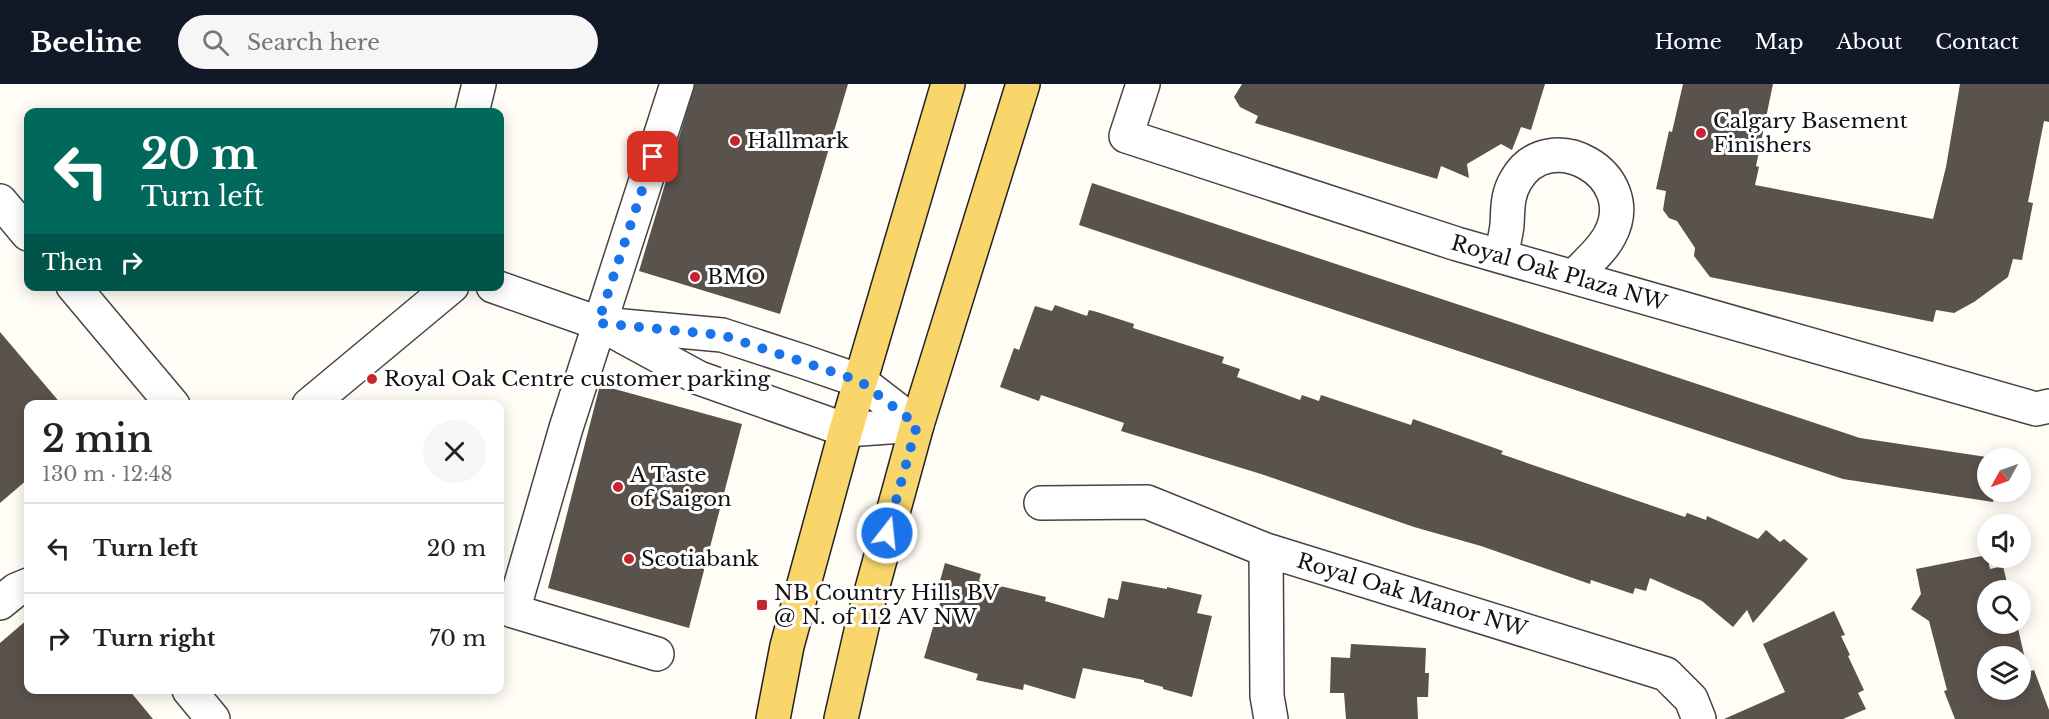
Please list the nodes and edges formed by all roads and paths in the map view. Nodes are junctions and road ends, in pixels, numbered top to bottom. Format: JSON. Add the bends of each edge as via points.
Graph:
{"nodes":[{"id":1,"x":479,"y":84,"type":"edge"},
{"id":2,"x":676,"y":84,"type":"edge"},
{"id":3,"x":948,"y":84,"type":"edge"},
{"id":4,"x":1023,"y":84,"type":"edge"},
{"id":5,"x":1143,"y":84,"type":"edge"},
{"id":6,"x":473,"y":108,"type":"edge"},
{"id":7,"x":0,"y":201,"type":"edge"},
{"id":8,"x":24,"y":229,"type":"edge"},
{"id":9,"x":1501,"y":256,"type":"junction"},
{"id":10,"x":1574,"y":277,"type":"junction"},
{"id":11,"x":504,"y":290,"type":"edge"},
{"id":12,"x":77,"y":291,"type":"edge"},
{"id":13,"x":446,"y":291,"type":"edge"},
{"id":14,"x":598,"y":323,"type":"junction"},
{"id":15,"x":860,"y":381,"type":"junction"},
{"id":16,"x":169,"y":400,"type":"edge"},
{"id":17,"x":315,"y":400,"type":"edge"},
{"id":18,"x":2049,"y":406,"type":"edge"},
{"id":19,"x":917,"y":425,"type":"junction"},
{"id":20,"x":846,"y":430,"type":"junction"},
{"id":21,"x":1041,"y":503,"type":"dead end"},
{"id":22,"x":1266,"y":549,"type":"junction"},
{"id":23,"x":24,"y":587,"type":"edge"},
{"id":24,"x":0,"y":603,"type":"edge"},
{"id":25,"x":657,"y":654,"type":"dead end"},
{"id":26,"x":192,"y":694,"type":"edge"},
{"id":27,"x":213,"y":719,"type":"edge"},
{"id":28,"x":773,"y":719,"type":"edge"},
{"id":29,"x":841,"y":719,"type":"edge"},
{"id":30,"x":1271,"y":719,"type":"edge"},
{"id":31,"x":1699,"y":719,"type":"edge"}],
"edges":[{"from":1,"to":6,"type":"street"},
{"from":2,"to":14,"type":"street"},
{"from":3,"to":15,"type":"main road"},
{"from":4,"to":19,"type":"main road"},
{"from":5,"to":9,"type":"street","name":"Royal Oak Plaza NW","via":[[1126,136]]},
{"from":7,"to":8,"type":"street"},
{"from":9,"to":10,"type":"street","name":"Royal Oak Plaza NW"},
{"from":9,"to":10,"type":"street","via":[[1509,194],[1517,178],[1546,157],[1582,159],[1609,183],[1615,200],[1615,218],[1610,235]]},
{"from":10,"to":18,"type":"street","name":"Royal Oak Plaza NW","via":[[2036,409]]},
{"from":11,"to":14,"type":"street"},
{"from":12,"to":16,"type":"street"},
{"from":13,"to":17,"type":"street"},
{"from":14,"to":15,"type":"street","via":[[722,335]]},
{"from":14,"to":20,"type":"street","via":[[699,378]]},
{"from":14,"to":25,"type":"street","via":[[513,611]]},
{"from":15,"to":19,"type":"street"},
{"from":15,"to":20,"type":"main road"},
{"from":19,"to":20,"type":"street"},
{"from":19,"to":29,"type":"main road","via":[[864,618]]},
{"from":20,"to":28,"type":"main road","via":[[788,646]]},
{"from":21,"to":22,"type":"street","via":[[1147,502]]},
{"from":22,"to":30,"type":"street","name":"Royal Oak Manor NW","via":[[1267,696]]},
{"from":22,"to":31,"type":"street","name":"Royal Oak Manor NW","via":[[1666,674],[1690,699]]},
{"from":23,"to":24,"type":"street"},
{"from":26,"to":27,"type":"street"}]}
